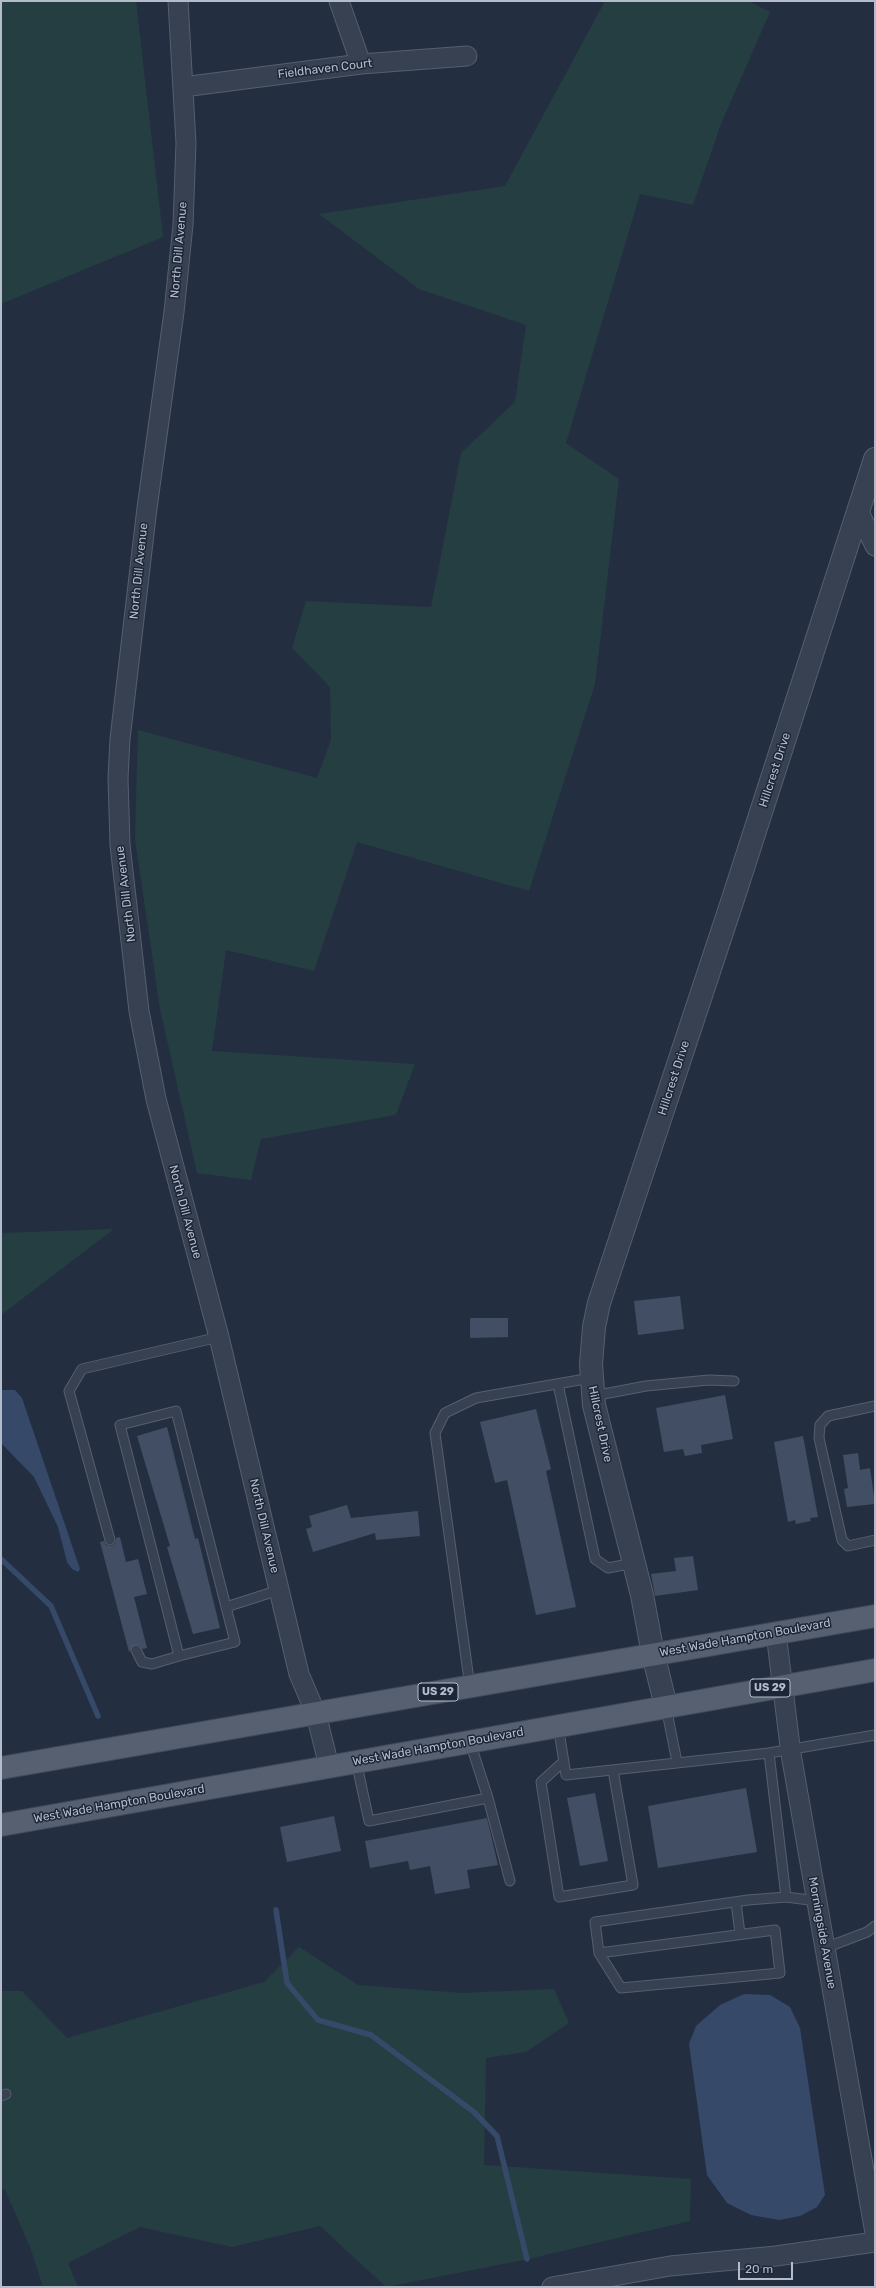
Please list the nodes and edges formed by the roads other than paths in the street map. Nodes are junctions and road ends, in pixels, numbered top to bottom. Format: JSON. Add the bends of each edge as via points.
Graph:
{"nodes":[{"id":1,"x":178,"y":1,"type":"edge"},
{"id":2,"x":340,"y":1,"type":"edge"},
{"id":3,"x":467,"y":56,"type":"dead end"},
{"id":4,"x":361,"y":64,"type":"junction"},
{"id":5,"x":183,"y":87,"type":"junction"},
{"id":6,"x":875,"y":459,"type":"edge"},
{"id":7,"x":859,"y":512,"type":"junction"},
{"id":8,"x":875,"y":546,"type":"edge"},
{"id":9,"x":219,"y":1337,"type":"junction"},
{"id":10,"x":734,"y":1381,"type":"dead end"},
{"id":11,"x":558,"y":1384,"type":"junction"},
{"id":12,"x":592,"y":1387,"type":"junction"},
{"id":13,"x":875,"y":1406,"type":"edge"},
{"id":14,"x":110,"y":1540,"type":"dead end"},
{"id":15,"x":875,"y":1540,"type":"edge"},
{"id":16,"x":634,"y":1562,"type":"junction"},
{"id":17,"x":279,"y":1590,"type":"junction"},
{"id":18,"x":226,"y":1607,"type":"junction"},
{"id":19,"x":875,"y":1616,"type":"edge"},
{"id":20,"x":776,"y":1633,"type":"junction"},
{"id":21,"x":136,"y":1650,"type":"dead end"},
{"id":22,"x":653,"y":1654,"type":"junction"},
{"id":23,"x":179,"y":1656,"type":"junction"},
{"id":24,"x":875,"y":1670,"type":"edge"},
{"id":25,"x":782,"y":1686,"type":"junction"},
{"id":26,"x":470,"y":1687,"type":"junction"},
{"id":27,"x":666,"y":1706,"type":"junction"},
{"id":28,"x":316,"y":1714,"type":"junction"},
{"id":29,"x":558,"y":1726,"type":"junction"},
{"id":30,"x":875,"y":1734,"type":"edge"},
{"id":31,"x":470,"y":1742,"type":"junction"},
{"id":32,"x":790,"y":1750,"type":"junction"},
{"id":33,"x":770,"y":1753,"type":"junction"},
{"id":34,"x":356,"y":1761,"type":"junction"},
{"id":35,"x":563,"y":1762,"type":"junction"},
{"id":36,"x":677,"y":1762,"type":"junction"},
{"id":37,"x":329,"y":1766,"type":"junction"},
{"id":38,"x":1,"y":1768,"type":"edge"},
{"id":39,"x":613,"y":1770,"type":"junction"},
{"id":40,"x":488,"y":1798,"type":"junction"},
{"id":41,"x":1,"y":1825,"type":"edge"},
{"id":42,"x":510,"y":1881,"type":"dead end"},
{"id":43,"x":786,"y":1897,"type":"junction"},
{"id":44,"x":817,"y":1901,"type":"junction"},
{"id":45,"x":736,"y":1902,"type":"junction"},
{"id":46,"x":875,"y":1926,"type":"edge"},
{"id":47,"x":740,"y":1934,"type":"junction"},
{"id":48,"x":825,"y":1948,"type":"junction"},
{"id":49,"x":599,"y":1953,"type":"junction"},
{"id":50,"x":875,"y":2233,"type":"edge"},
{"id":51,"x":875,"y":2242,"type":"edge"},
{"id":52,"x":552,"y":2287,"type":"edge"}],
"edges":[{"from":1,"to":5,"type":"street","name":"North Dill Avenue"},
{"from":2,"to":4,"type":"street"},
{"from":3,"to":4,"type":"street","name":"Fieldhaven Court"},
{"from":4,"to":5,"type":"street","name":"Fieldhaven Court"},
{"from":5,"to":9,"type":"street","name":"North Dill Avenue","via":[[186,143],[183,224],[174,312],[146,508],[122,724],[118,813],[146,1057],[181,1201]]},
{"from":6,"to":7,"type":"street","name":"Hillcrest Drive"},
{"from":7,"to":8,"type":"street"},
{"from":7,"to":12,"type":"street","name":"Hillcrest Drive","via":[[599,1303],[594,1327]]},
{"from":9,"to":14,"type":"lane","via":[[82,1369],[69,1390]]},
{"from":9,"to":17,"type":"street","name":"North Dill Avenue"},
{"from":10,"to":12,"type":"lane","via":[[709,1380],[646,1386]]},
{"from":11,"to":12,"type":"lane"},
{"from":11,"to":16,"type":"lane","via":[[595,1559],[608,1568]]},
{"from":11,"to":26,"type":"lane","via":[[476,1398],[445,1413],[435,1433]]},
{"from":12,"to":16,"type":"street","name":"Hillcrest Drive"},
{"from":13,"to":15,"type":"lane","via":[[828,1416],[820,1425],[819,1438],[842,1540],[848,1546]]},
{"from":16,"to":22,"type":"street","name":"Hillcrest Drive"},
{"from":17,"to":18,"type":"lane"},
{"from":17,"to":28,"type":"street","name":"North Dill Avenue","via":[[299,1674]]},
{"from":18,"to":23,"type":"lane","via":[[235,1642]]},
{"from":18,"to":23,"type":"lane","via":[[176,1411],[120,1424]]},
{"from":19,"to":20,"type":"main road","name":"West Wade Hampton Boulevard","number":"US 29"},
{"from":20,"to":22,"type":"main road","name":"West Wade Hampton Boulevard","number":"US 29"},
{"from":20,"to":25,"type":"street","name":"Morningside Avenue"},
{"from":21,"to":23,"type":"lane","via":[[142,1662],[152,1664]]},
{"from":22,"to":26,"type":"main road","name":"West Wade Hampton Boulevard","number":"US 29"},
{"from":22,"to":27,"type":"street","name":"Hillcrest Drive"},
{"from":24,"to":25,"type":"main road","name":"West Wade Hampton Boulevard","number":"US 29"},
{"from":25,"to":27,"type":"main road","name":"West Wade Hampton Boulevard","number":"US 29"},
{"from":25,"to":32,"type":"street","name":"Morningside Avenue"},
{"from":26,"to":28,"type":"main road","name":"West Wade Hampton Boulevard","number":"US 29"},
{"from":27,"to":29,"type":"main road","name":"West Wade Hampton Boulevard","number":"US 29"},
{"from":27,"to":36,"type":"lane"},
{"from":28,"to":37,"type":"street","name":"North Dill Avenue"},
{"from":28,"to":38,"type":"main road","name":"West Wade Hampton Boulevard","number":"US 29"},
{"from":29,"to":31,"type":"main road","name":"West Wade Hampton Boulevard","number":"US 29"},
{"from":29,"to":35,"type":"lane"},
{"from":30,"to":32,"type":"lane"},
{"from":31,"to":34,"type":"main road","name":"West Wade Hampton Boulevard","number":"US 29"},
{"from":31,"to":40,"type":"lane"},
{"from":32,"to":33,"type":"lane"},
{"from":32,"to":44,"type":"street","name":"Morningside Avenue"},
{"from":33,"to":36,"type":"lane"},
{"from":33,"to":43,"type":"lane"},
{"from":34,"to":37,"type":"main road","name":"West Wade Hampton Boulevard","number":"US 29"},
{"from":34,"to":40,"type":"lane","via":[[369,1821]]},
{"from":35,"to":39,"type":"lane","via":[[566,1775]]},
{"from":35,"to":39,"type":"lane","via":[[541,1782],[559,1897],[633,1885]]},
{"from":36,"to":39,"type":"lane"},
{"from":37,"to":41,"type":"main road","name":"West Wade Hampton Boulevard","number":"US 29"},
{"from":40,"to":42,"type":"lane"},
{"from":43,"to":44,"type":"lane"},
{"from":43,"to":45,"type":"lane"},
{"from":44,"to":48,"type":"street","name":"Morningside Avenue"},
{"from":45,"to":47,"type":"lane"},
{"from":45,"to":49,"type":"lane","via":[[595,1922]]},
{"from":46,"to":48,"type":"lane","via":[[867,1932]]},
{"from":47,"to":49,"type":"lane"},
{"from":47,"to":49,"type":"lane","via":[[775,1930],[780,1973],[621,1988]]},
{"from":48,"to":50,"type":"street","name":"Morningside Avenue"},
{"from":51,"to":52,"type":"street","via":[[776,2256],[670,2266]]}]}
